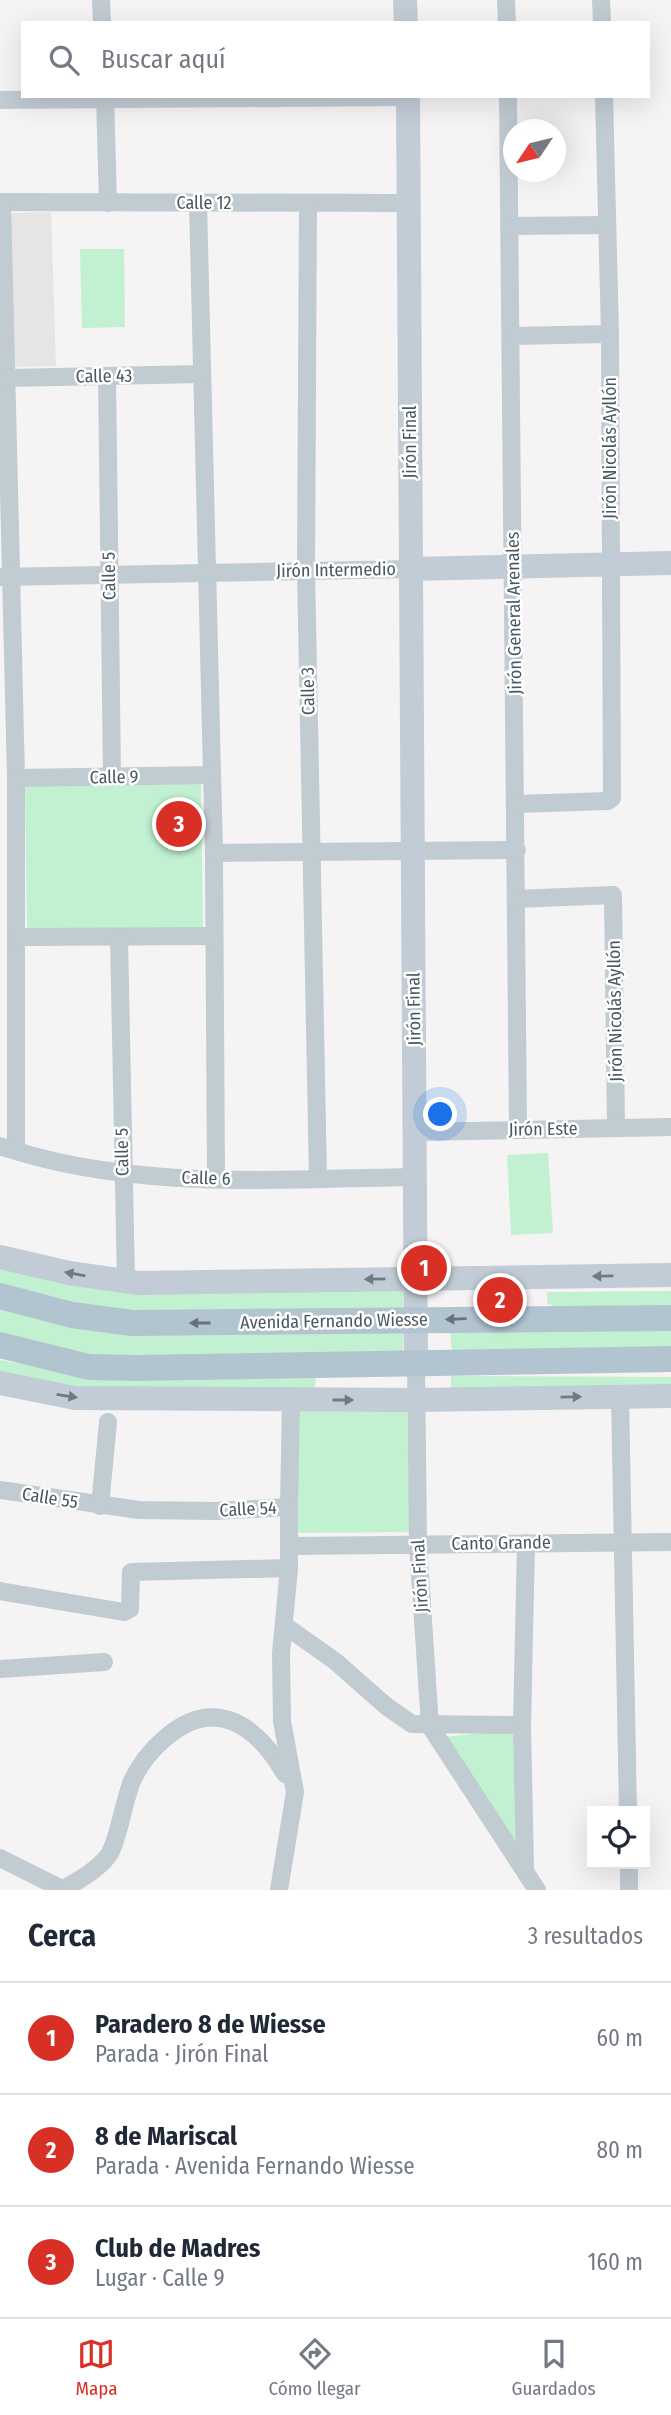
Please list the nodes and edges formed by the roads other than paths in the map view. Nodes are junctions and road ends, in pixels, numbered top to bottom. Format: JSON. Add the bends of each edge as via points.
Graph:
{"nodes":[{"id":1,"x":101,"y":0,"type":"edge"},
{"id":2,"x":405,"y":0,"type":"edge"},
{"id":3,"x":506,"y":0,"type":"edge"},
{"id":4,"x":601,"y":0,"type":"edge"},
{"id":5,"x":102,"y":21,"type":"edge"},
{"id":6,"x":406,"y":21,"type":"edge"},
{"id":7,"x":507,"y":21,"type":"edge"},
{"id":8,"x":602,"y":21,"type":"edge"},
{"id":9,"x":105,"y":98,"type":"edge"},
{"id":10,"x":408,"y":98,"type":"edge"},
{"id":11,"x":508,"y":98,"type":"edge"},
{"id":12,"x":604,"y":98,"type":"edge"},
{"id":13,"x":0,"y":100,"type":"edge"},
{"id":14,"x":1,"y":202,"type":"edge"},
{"id":15,"x":107,"y":203,"type":"junction"},
{"id":16,"x":198,"y":203,"type":"junction"},
{"id":17,"x":308,"y":203,"type":"junction"},
{"id":18,"x":408,"y":203,"type":"junction"},
{"id":19,"x":607,"y":225,"type":"junction"},
{"id":20,"x":510,"y":226,"type":"junction"},
{"id":21,"x":610,"y":334,"type":"junction"},
{"id":22,"x":511,"y":336,"type":"junction"},
{"id":23,"x":202,"y":374,"type":"junction"},
{"id":24,"x":107,"y":376,"type":"junction"},
{"id":25,"x":7,"y":378,"type":"junction"},
{"id":26,"x":671,"y":563,"type":"edge"},
{"id":27,"x":611,"y":565,"type":"junction"},
{"id":28,"x":514,"y":566,"type":"junction"},
{"id":29,"x":411,"y":569,"type":"junction"},
{"id":30,"x":306,"y":570,"type":"junction"},
{"id":31,"x":206,"y":572,"type":"junction"},
{"id":32,"x":109,"y":575,"type":"junction"},
{"id":33,"x":5,"y":577,"type":"edge"},
{"id":34,"x":212,"y":775,"type":"junction"},
{"id":35,"x":112,"y":777,"type":"junction"},
{"id":36,"x":16,"y":778,"type":"junction"},
{"id":37,"x":516,"y":804,"type":"junction"},
{"id":38,"x":412,"y":850,"type":"junction"},
{"id":39,"x":517,"y":850,"type":"junction"},
{"id":40,"x":311,"y":852,"type":"junction"},
{"id":41,"x":214,"y":853,"type":"junction"},
{"id":42,"x":8,"y":857,"type":"edge"},
{"id":43,"x":517,"y":898,"type":"junction"},
{"id":44,"x":214,"y":936,"type":"junction"},
{"id":45,"x":18,"y":937,"type":"junction"},
{"id":46,"x":119,"y":937,"type":"junction"},
{"id":47,"x":671,"y":1127,"type":"edge"},
{"id":48,"x":616,"y":1128,"type":"junction"},
{"id":49,"x":518,"y":1129,"type":"junction"},
{"id":50,"x":415,"y":1132,"type":"junction"},
{"id":51,"x":8,"y":1149,"type":"edge"},
{"id":52,"x":122,"y":1174,"type":"junction"},
{"id":53,"x":415,"y":1177,"type":"junction"},
{"id":54,"x":318,"y":1178,"type":"junction"},
{"id":55,"x":216,"y":1179,"type":"junction"},
{"id":56,"x":0,"y":1257,"type":"edge"},
{"id":57,"x":671,"y":1275,"type":"edge"},
{"id":58,"x":415,"y":1278,"type":"junction"},
{"id":59,"x":126,"y":1282,"type":"junction"},
{"id":60,"x":0,"y":1296,"type":"edge"},
{"id":61,"x":671,"y":1318,"type":"edge"},
{"id":62,"x":415,"y":1321,"type":"junction"},
{"id":63,"x":0,"y":1345,"type":"edge"},
{"id":64,"x":671,"y":1359,"type":"edge"},
{"id":65,"x":415,"y":1362,"type":"junction"},
{"id":66,"x":0,"y":1382,"type":"edge"},
{"id":67,"x":620,"y":1396,"type":"junction"},
{"id":68,"x":671,"y":1396,"type":"edge"},
{"id":69,"x":291,"y":1400,"type":"junction"},
{"id":70,"x":416,"y":1400,"type":"junction"},
{"id":71,"x":108,"y":1422,"type":"dead end"},
{"id":72,"x":0,"y":1490,"type":"edge"},
{"id":73,"x":100,"y":1506,"type":"junction"},
{"id":74,"x":289,"y":1507,"type":"junction"},
{"id":75,"x":622,"y":1542,"type":"junction"},
{"id":76,"x":671,"y":1542,"type":"edge"},
{"id":77,"x":526,"y":1543,"type":"junction"},
{"id":78,"x":418,"y":1544,"type":"junction"},
{"id":79,"x":290,"y":1546,"type":"junction"},
{"id":80,"x":289,"y":1568,"type":"junction"},
{"id":81,"x":0,"y":1591,"type":"edge"},
{"id":82,"x":284,"y":1625,"type":"junction"},
{"id":83,"x":104,"y":1662,"type":"dead end"},
{"id":84,"x":0,"y":1670,"type":"edge"},
{"id":85,"x":522,"y":1725,"type":"junction"},
{"id":86,"x":430,"y":1726,"type":"junction"},
{"id":87,"x":295,"y":1792,"type":"junction"},
{"id":88,"x":628,"y":1806,"type":"edge"},
{"id":89,"x":0,"y":1858,"type":"edge"},
{"id":90,"x":525,"y":1868,"type":"junction"},
{"id":91,"x":629,"y":1869,"type":"edge"},
{"id":92,"x":64,"y":1890,"type":"edge"},
{"id":93,"x":279,"y":1890,"type":"edge"},
{"id":94,"x":537,"y":1890,"type":"edge"},
{"id":95,"x":629,"y":1890,"type":"edge"}],
"edges":[{"from":1,"to":5,"type":"street"},
{"from":2,"to":6,"type":"street"},
{"from":3,"to":7,"type":"street"},
{"from":4,"to":8,"type":"street"},
{"from":9,"to":13,"type":"street"},
{"from":9,"to":15,"type":"street"},
{"from":10,"to":18,"type":"street","name":"Jirón Final"},
{"from":11,"to":20,"type":"street","name":"Jirón General Arenales"},
{"from":12,"to":19,"type":"street","name":"Jirón Nicolás Ayllón"},
{"from":14,"to":15,"type":"street","name":"Calle 12"},
{"from":14,"to":25,"type":"street"},
{"from":15,"to":16,"type":"street","name":"Calle 12"},
{"from":16,"to":17,"type":"street","name":"Calle 12"},
{"from":16,"to":23,"type":"street"},
{"from":17,"to":18,"type":"street","name":"Calle 12"},
{"from":17,"to":30,"type":"street","name":"Calle 3"},
{"from":18,"to":29,"type":"street","name":"Jirón Final"},
{"from":19,"to":20,"type":"street"},
{"from":19,"to":21,"type":"street","name":"Jirón Nicolás Ayllón"},
{"from":20,"to":22,"type":"street","name":"Jirón General Arenales"},
{"from":21,"to":22,"type":"street"},
{"from":21,"to":27,"type":"street","name":"Jirón Nicolás Ayllón"},
{"from":22,"to":28,"type":"street","name":"Jirón General Arenales"},
{"from":23,"to":24,"type":"street","name":"Calle 43"},
{"from":23,"to":31,"type":"street"},
{"from":24,"to":25,"type":"street","name":"Calle 43"},
{"from":24,"to":32,"type":"street","name":"Calle 5"},
{"from":25,"to":33,"type":"street"},
{"from":26,"to":27,"type":"street","name":"Jirón Intermedio"},
{"from":27,"to":28,"type":"street","name":"Jirón Intermedio"},
{"from":27,"to":37,"type":"street","name":"Jirón Nicolás Ayllón","via":[[611,800]]},
{"from":28,"to":29,"type":"street","name":"Jirón Intermedio"},
{"from":28,"to":37,"type":"street","name":"Jirón General Arenales"},
{"from":29,"to":30,"type":"street","name":"Jirón Intermedio"},
{"from":29,"to":38,"type":"street","name":"Jirón Final"},
{"from":30,"to":31,"type":"street","name":"Jirón Intermedio"},
{"from":30,"to":40,"type":"street","name":"Calle 3"},
{"from":31,"to":32,"type":"street","name":"Jirón Intermedio"},
{"from":31,"to":34,"type":"street"},
{"from":32,"to":33,"type":"street","name":"Jirón Intermedio"},
{"from":32,"to":35,"type":"street","name":"Calle 5"},
{"from":33,"to":36,"type":"street"},
{"from":34,"to":35,"type":"street","name":"Calle 9"},
{"from":34,"to":41,"type":"street"},
{"from":35,"to":36,"type":"street","name":"Calle 9"},
{"from":36,"to":42,"type":"street"},
{"from":37,"to":39,"type":"street","name":"Jirón General Arenales"},
{"from":38,"to":39,"type":"street"},
{"from":38,"to":40,"type":"street"},
{"from":38,"to":50,"type":"street","name":"Jirón Final"},
{"from":39,"to":43,"type":"street","name":"Jirón General Arenales"},
{"from":40,"to":41,"type":"street"},
{"from":40,"to":54,"type":"street","name":"Calle 3"},
{"from":41,"to":44,"type":"street"},
{"from":42,"to":45,"type":"street"},
{"from":43,"to":48,"type":"street","name":"Jirón Nicolás Ayllón","via":[[612,895]]},
{"from":43,"to":49,"type":"street","name":"Jirón General Arenales"},
{"from":44,"to":46,"type":"street"},
{"from":44,"to":55,"type":"street"},
{"from":45,"to":46,"type":"street"},
{"from":45,"to":51,"type":"street"},
{"from":46,"to":52,"type":"street","name":"Calle 5"},
{"from":47,"to":48,"type":"street","name":"Jirón Este"},
{"from":48,"to":49,"type":"street","name":"Jirón Este"},
{"from":49,"to":50,"type":"street","name":"Jirón Este"},
{"from":50,"to":53,"type":"street","name":"Jirón Final"},
{"from":51,"to":52,"type":"street","name":"Calle 6"},
{"from":52,"to":55,"type":"street","name":"Calle 6"},
{"from":52,"to":59,"type":"street","name":"Calle 5"},
{"from":53,"to":54,"type":"street","name":"Calle 6"},
{"from":53,"to":58,"type":"street","name":"Jirón Final"},
{"from":54,"to":55,"type":"street","name":"Calle 6"},
{"from":59,"to":56,"type":"street","one_way":true},
{"from":57,"to":58,"type":"street","one_way":true},
{"from":58,"to":59,"type":"street","one_way":true},
{"from":58,"to":62,"type":"street","name":"Jirón Final"},
{"from":62,"to":60,"type":"main road","name":"Avenida Fernando Wiesse","one_way":true,"via":[[132,1323],[72,1315]]},
{"from":61,"to":62,"type":"main road","name":"Avenida Fernando Wiesse","one_way":true},
{"from":62,"to":65,"type":"street","name":"Jirón Final"},
{"from":63,"to":65,"type":"main road","via":[[89,1367]]},
{"from":64,"to":65,"type":"main road"},
{"from":65,"to":70,"type":"street","name":"Jirón Final"},
{"from":66,"to":69,"type":"street","one_way":true,"via":[[75,1398]]},
{"from":67,"to":68,"type":"street"},
{"from":70,"to":67,"type":"street","one_way":true},
{"from":67,"to":75,"type":"street"},
{"from":69,"to":70,"type":"street","one_way":true},
{"from":69,"to":74,"type":"street","name":"Calle 54"},
{"from":70,"to":78,"type":"street","name":"Jirón Final"},
{"from":71,"to":73,"type":"street"},
{"from":72,"to":73,"type":"street","name":"Calle 55"},
{"from":73,"to":74,"type":"street","name":"Calle 54","via":[[215,1511]]},
{"from":74,"to":79,"type":"street"},
{"from":75,"to":76,"type":"street","name":"Canto Grande"},
{"from":75,"to":77,"type":"street","name":"Canto Grande"},
{"from":75,"to":88,"type":"street"},
{"from":77,"to":78,"type":"street","name":"Canto Grande"},
{"from":77,"to":85,"type":"street"},
{"from":78,"to":79,"type":"street","name":"Canto Grande"},
{"from":78,"to":86,"type":"street","name":"Jirón Final"},
{"from":79,"to":80,"type":"street"},
{"from":80,"to":81,"type":"street","via":[[131,1572],[127,1611]]},
{"from":80,"to":82,"type":"street"},
{"from":82,"to":86,"type":"street","via":[[412,1724]]},
{"from":82,"to":87,"type":"street","via":[[282,1721]]},
{"from":83,"to":84,"type":"street"},
{"from":85,"to":86,"type":"street"},
{"from":85,"to":90,"type":"street"},
{"from":86,"to":90,"type":"street"},
{"from":87,"to":92,"type":"street","via":[[274,1756],[255,1736],[221,1718],[193,1719],[148,1752],[133,1780],[110,1853]]},
{"from":87,"to":93,"type":"street"},
{"from":89,"to":92,"type":"street"},
{"from":90,"to":94,"type":"street"},
{"from":91,"to":95,"type":"street"}]}
